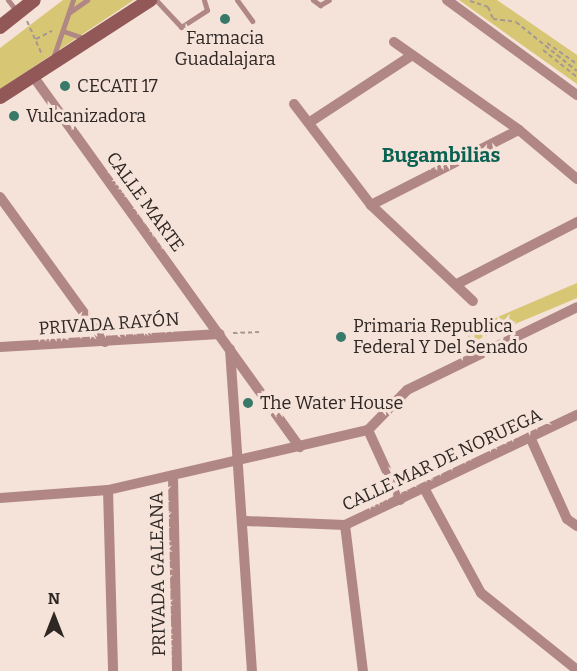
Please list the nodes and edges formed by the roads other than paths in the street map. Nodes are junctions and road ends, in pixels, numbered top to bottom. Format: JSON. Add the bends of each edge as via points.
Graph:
{"nodes":[{"id":1,"x":8,"y":0,"type":"edge"},
{"id":2,"x":34,"y":0,"type":"edge"},
{"id":3,"x":73,"y":0,"type":"edge"},
{"id":4,"x":87,"y":0,"type":"edge"},
{"id":5,"x":150,"y":0,"type":"edge"},
{"id":6,"x":156,"y":0,"type":"edge"},
{"id":7,"x":204,"y":0,"type":"edge"},
{"id":8,"x":237,"y":0,"type":"edge"},
{"id":9,"x":313,"y":0,"type":"edge"},
{"id":10,"x":329,"y":0,"type":"edge"},
{"id":11,"x":447,"y":0,"type":"edge"},
{"id":12,"x":20,"y":12,"type":"junction"},
{"id":13,"x":68,"y":13,"type":"junction"},
{"id":14,"x":252,"y":21,"type":"dead end"},
{"id":15,"x":0,"y":27,"type":"edge"},
{"id":16,"x":63,"y":31,"type":"junction"},
{"id":17,"x":89,"y":40,"type":"junction"},
{"id":18,"x":394,"y":42,"type":"dead end"},
{"id":19,"x":411,"y":56,"type":"junction"},
{"id":20,"x":48,"y":66,"type":"junction"},
{"id":21,"x":33,"y":76,"type":"junction"},
{"id":22,"x":577,"y":95,"type":"edge"},
{"id":23,"x":0,"y":97,"type":"edge"},
{"id":24,"x":294,"y":104,"type":"dead end"},
{"id":25,"x":310,"y":122,"type":"junction"},
{"id":26,"x":519,"y":130,"type":"junction"},
{"id":27,"x":577,"y":179,"type":"edge"},
{"id":28,"x":0,"y":197,"type":"edge"},
{"id":29,"x":371,"y":205,"type":"junction"},
{"id":30,"x":577,"y":222,"type":"edge"},
{"id":31,"x":457,"y":284,"type":"junction"},
{"id":32,"x":473,"y":301,"type":"dead end"},
{"id":33,"x":577,"y":307,"type":"edge"},
{"id":34,"x":222,"y":336,"type":"junction"},
{"id":35,"x":105,"y":342,"type":"junction"},
{"id":36,"x":1,"y":345,"type":"edge"},
{"id":37,"x":230,"y":349,"type":"junction"},
{"id":38,"x":577,"y":415,"type":"edge"},
{"id":39,"x":368,"y":430,"type":"junction"},
{"id":40,"x":530,"y":437,"type":"junction"},
{"id":41,"x":300,"y":447,"type":"junction"},
{"id":42,"x":240,"y":463,"type":"junction"},
{"id":43,"x":173,"y":477,"type":"junction"},
{"id":44,"x":424,"y":488,"type":"junction"},
{"id":45,"x":108,"y":490,"type":"junction"},
{"id":46,"x":0,"y":498,"type":"edge"},
{"id":47,"x":399,"y":500,"type":"junction"},
{"id":48,"x":246,"y":521,"type":"junction"},
{"id":49,"x":345,"y":525,"type":"junction"},
{"id":50,"x":577,"y":526,"type":"edge"},
{"id":51,"x":362,"y":667,"type":"edge"},
{"id":52,"x":577,"y":670,"type":"edge"},
{"id":53,"x":113,"y":671,"type":"edge"},
{"id":54,"x":177,"y":671,"type":"edge"},
{"id":55,"x":252,"y":671,"type":"edge"},
{"id":56,"x":375,"y":671,"type":"edge"}],
"edges":[{"from":1,"to":12,"type":"lane"},
{"from":2,"to":12,"type":"main road"},
{"from":3,"to":13,"type":"lane"},
{"from":4,"to":13,"type":"lane"},
{"from":5,"to":17,"type":"main road"},
{"from":6,"to":7,"type":"lane","via":[[181,27],[207,10]]},
{"from":8,"to":14,"type":"lane"},
{"from":9,"to":10,"type":"lane","via":[[320,5]]},
{"from":11,"to":22,"type":"street"},
{"from":12,"to":15,"type":"main road"},
{"from":13,"to":16,"type":"lane"},
{"from":16,"to":17,"type":"lane"},
{"from":16,"to":20,"type":"lane"},
{"from":17,"to":20,"type":"main road"},
{"from":18,"to":19,"type":"street"},
{"from":19,"to":25,"type":"street"},
{"from":19,"to":26,"type":"street"},
{"from":20,"to":21,"type":"main road"},
{"from":21,"to":23,"type":"main road"},
{"from":21,"to":34,"type":"street","name":"CALLE MARTE"},
{"from":24,"to":25,"type":"street"},
{"from":25,"to":29,"type":"street"},
{"from":26,"to":27,"type":"street"},
{"from":26,"to":29,"type":"street"},
{"from":28,"to":35,"type":"street"},
{"from":29,"to":31,"type":"street"},
{"from":30,"to":31,"type":"street"},
{"from":31,"to":32,"type":"street"},
{"from":33,"to":39,"type":"street","via":[[407,390]]},
{"from":34,"to":35,"type":"street","name":"PRIVADA RAYÓN"},
{"from":34,"to":37,"type":"street","name":"CALLE MARTE"},
{"from":35,"to":36,"type":"street","name":"PRIVADA RAYÓN"},
{"from":37,"to":41,"type":"street","name":"CALLE MARTE"},
{"from":37,"to":42,"type":"street","name":"CALLE MARTE"},
{"from":38,"to":40,"type":"street","name":"CALLE MAR DE NORUEGA"},
{"from":39,"to":41,"type":"street"},
{"from":39,"to":47,"type":"street"},
{"from":40,"to":44,"type":"street","name":"CALLE MAR DE NORUEGA"},
{"from":40,"to":50,"type":"street","via":[[567,519]]},
{"from":41,"to":42,"type":"street"},
{"from":42,"to":43,"type":"street"},
{"from":42,"to":48,"type":"street","name":"CALLE MARTE"},
{"from":43,"to":45,"type":"street"},
{"from":43,"to":54,"type":"street","name":"PRIVADA GALEANA"},
{"from":44,"to":47,"type":"street","name":"CALLE MAR DE NORUEGA"},
{"from":44,"to":52,"type":"street","via":[[481,593]]},
{"from":45,"to":46,"type":"street"},
{"from":45,"to":53,"type":"street"},
{"from":47,"to":49,"type":"street","name":"CALLE MAR DE NORUEGA"},
{"from":48,"to":49,"type":"street","name":"CALLE MAR DE NORUEGA"},
{"from":48,"to":55,"type":"street","name":"CALLE MARTE"},
{"from":49,"to":51,"type":"street"},
{"from":51,"to":56,"type":"street"}]}
